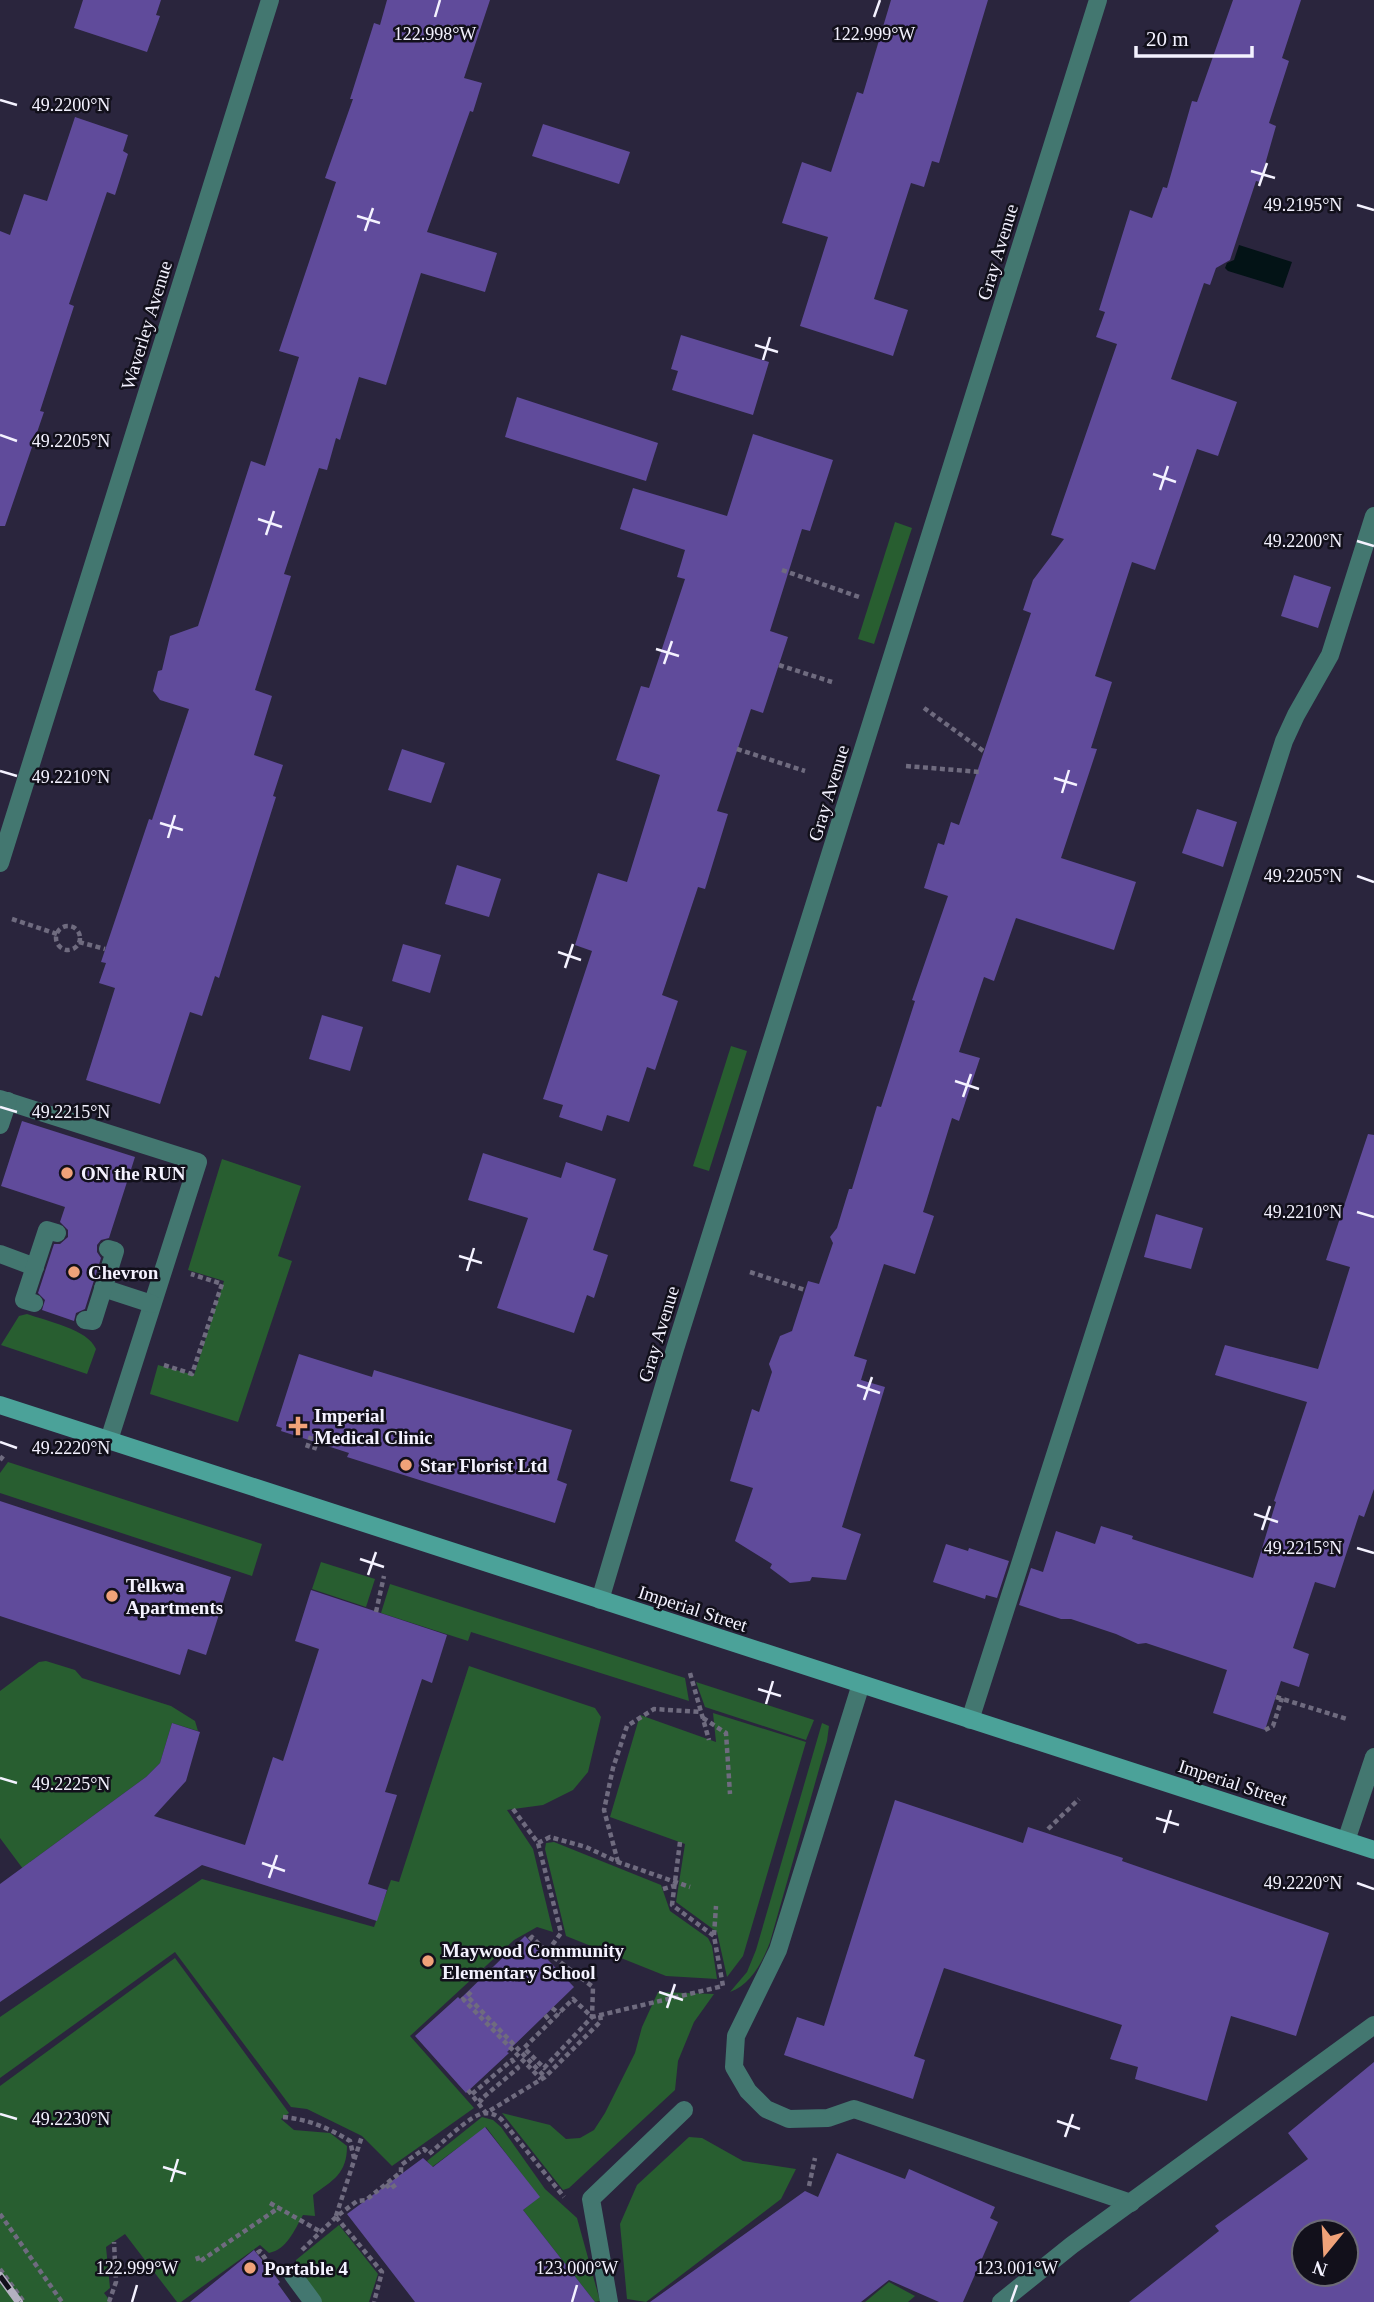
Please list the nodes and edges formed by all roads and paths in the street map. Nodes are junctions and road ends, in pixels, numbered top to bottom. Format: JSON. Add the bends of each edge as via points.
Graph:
{"nodes":[{"id":1,"x":270,"y":0,"type":"edge"},
{"id":2,"x":1098,"y":0,"type":"edge"},
{"id":3,"x":1374,"y":516,"type":"edge"},
{"id":4,"x":782,"y":570,"type":"dead end"},
{"id":5,"x":859,"y":597,"type":"dead end"},
{"id":6,"x":779,"y":665,"type":"dead end"},
{"id":7,"x":832,"y":682,"type":"dead end"},
{"id":8,"x":924,"y":708,"type":"dead end"},
{"id":9,"x":737,"y":749,"type":"dead end"},
{"id":10,"x":986,"y":753,"type":"dead end"},
{"id":11,"x":906,"y":766,"type":"dead end"},
{"id":12,"x":805,"y":771,"type":"dead end"},
{"id":13,"x":980,"y":772,"type":"dead end"},
{"id":14,"x":0,"y":863,"type":"edge"},
{"id":15,"x":12,"y":919,"type":"dead end"},
{"id":16,"x":57,"y":934,"type":"junction"},
{"id":17,"x":79,"y":942,"type":"junction"},
{"id":18,"x":105,"y":949,"type":"dead end"},
{"id":19,"x":4,"y":1100,"type":"edge"},
{"id":20,"x":0,"y":1125,"type":"edge"},
{"id":21,"x":57,"y":1233,"type":"dead end"},
{"id":22,"x":108,"y":1249,"type":"dead end"},
{"id":23,"x":0,"y":1254,"type":"edge"},
{"id":24,"x":39,"y":1268,"type":"junction"},
{"id":25,"x":750,"y":1272,"type":"dead end"},
{"id":26,"x":191,"y":1274,"type":"dead end"},
{"id":27,"x":100,"y":1287,"type":"junction"},
{"id":28,"x":805,"y":1290,"type":"dead end"},
{"id":29,"x":34,"y":1303,"type":"dead end"},
{"id":30,"x":152,"y":1304,"type":"junction"},
{"id":31,"x":85,"y":1320,"type":"dead end"},
{"id":32,"x":164,"y":1365,"type":"dead end"},
{"id":33,"x":0,"y":1405,"type":"edge"},
{"id":34,"x":311,"y":1436,"type":"dead end"},
{"id":35,"x":318,"y":1438,"type":"dead end"},
{"id":36,"x":109,"y":1440,"type":"junction"},
{"id":37,"x":307,"y":1448,"type":"dead end"},
{"id":38,"x":314,"y":1450,"type":"dead end"},
{"id":39,"x":384,"y":1576,"type":"dead end"},
{"id":40,"x":600,"y":1600,"type":"junction"},
{"id":41,"x":376,"y":1612,"type":"dead end"},
{"id":42,"x":690,"y":1673,"type":"dead end"},
{"id":43,"x":861,"y":1684,"type":"junction"},
{"id":44,"x":702,"y":1715,"type":"junction"},
{"id":45,"x":1347,"y":1719,"type":"dead end"},
{"id":46,"x":970,"y":1720,"type":"junction"},
{"id":47,"x":1265,"y":1730,"type":"dead end"},
{"id":48,"x":709,"y":1740,"type":"dead end"},
{"id":49,"x":1374,"y":1757,"type":"edge"},
{"id":50,"x":730,"y":1794,"type":"dead end"},
{"id":51,"x":1079,"y":1799,"type":"dead end"},
{"id":52,"x":513,"y":1808,"type":"dead end"},
{"id":53,"x":1048,"y":1829,"type":"dead end"},
{"id":54,"x":1346,"y":1841,"type":"junction"},
{"id":55,"x":538,"y":1843,"type":"junction"},
{"id":56,"x":680,"y":1843,"type":"dead end"},
{"id":57,"x":1374,"y":1850,"type":"edge"},
{"id":58,"x":618,"y":1862,"type":"junction"},
{"id":59,"x":673,"y":1884,"type":"junction"},
{"id":60,"x":690,"y":1887,"type":"dead end"},
{"id":61,"x":663,"y":1889,"type":"dead end"},
{"id":62,"x":716,"y":1906,"type":"dead end"},
{"id":63,"x":714,"y":1936,"type":"junction"},
{"id":64,"x":529,"y":1940,"type":"dead end"},
{"id":65,"x":547,"y":1952,"type":"junction"},
{"id":66,"x":471,"y":1992,"type":"dead end"},
{"id":67,"x":461,"y":2000,"type":"dead end"},
{"id":68,"x":471,"y":2004,"type":"junction"},
{"id":69,"x":552,"y":2008,"type":"dead end"},
{"id":70,"x":559,"y":2014,"type":"junction"},
{"id":71,"x":545,"y":2015,"type":"dead end"},
{"id":72,"x":600,"y":2015,"type":"junction"},
{"id":73,"x":592,"y":2017,"type":"junction"},
{"id":74,"x":551,"y":2022,"type":"junction"},
{"id":75,"x":1374,"y":2025,"type":"edge"},
{"id":76,"x":543,"y":2078,"type":"junction"},
{"id":77,"x":480,"y":2106,"type":"junction"},
{"id":78,"x":684,"y":2110,"type":"dead end"},
{"id":79,"x":486,"y":2113,"type":"junction"},
{"id":80,"x":283,"y":2117,"type":"dead end"},
{"id":81,"x":362,"y":2136,"type":"dead end"},
{"id":82,"x":354,"y":2158,"type":"junction"},
{"id":83,"x":815,"y":2158,"type":"dead end"},
{"id":84,"x":398,"y":2183,"type":"dead end"},
{"id":85,"x":386,"y":2184,"type":"junction"},
{"id":86,"x":809,"y":2186,"type":"dead end"},
{"id":87,"x":591,"y":2199,"type":"junction"},
{"id":88,"x":270,"y":2203,"type":"dead end"},
{"id":89,"x":1131,"y":2203,"type":"junction"},
{"id":90,"x":280,"y":2207,"type":"junction"},
{"id":91,"x":0,"y":2214,"type":"edge"},
{"id":92,"x":336,"y":2217,"type":"junction"},
{"id":93,"x":321,"y":2232,"type":"junction"},
{"id":94,"x":114,"y":2242,"type":"dead end"},
{"id":95,"x":197,"y":2256,"type":"dead end"},
{"id":96,"x":0,"y":2269,"type":"edge"},
{"id":97,"x":293,"y":2275,"type":"joint"},
{"id":98,"x":24,"y":2302,"type":"edge"},
{"id":99,"x":62,"y":2302,"type":"edge"},
{"id":100,"x":109,"y":2302,"type":"edge"},
{"id":101,"x":313,"y":2302,"type":"edge"},
{"id":102,"x":374,"y":2302,"type":"edge"},
{"id":103,"x":609,"y":2302,"type":"edge"},
{"id":104,"x":1001,"y":2302,"type":"edge"}],
"edges":[{"from":1,"to":14,"type":"street","name":"Waverley Avenue"},
{"from":2,"to":40,"type":"street","name":"Gray Avenue"},
{"from":3,"to":46,"type":"street","via":[[1330,655],[1284,741]]},
{"from":4,"to":5,"type":"path"},
{"from":6,"to":7,"type":"path"},
{"from":8,"to":10,"type":"path"},
{"from":9,"to":12,"type":"path"},
{"from":11,"to":13,"type":"path"},
{"from":15,"to":16,"type":"path"},
{"from":16,"to":17,"type":"path","via":[[57,944],[63,949],[71,950]]},
{"from":16,"to":17,"type":"path","via":[[63,926],[71,926],[79,934]]},
{"from":17,"to":18,"type":"path"},
{"from":19,"to":20,"type":"street"},
{"from":19,"to":30,"type":"street","via":[[198,1162]]},
{"from":21,"to":24,"type":"street","via":[[47,1230]]},
{"from":22,"to":27,"type":"street","via":[[115,1251]]},
{"from":23,"to":24,"type":"street"},
{"from":24,"to":29,"type":"street","via":[[24,1300]]},
{"from":25,"to":28,"type":"path"},
{"from":26,"to":32,"type":"path","via":[[222,1284],[192,1374]]},
{"from":27,"to":30,"type":"street"},
{"from":27,"to":31,"type":"street","via":[[93,1321]]},
{"from":30,"to":36,"type":"street"},
{"from":33,"to":36,"type":"main road","name":"Imperial Street"},
{"from":34,"to":37,"type":"path"},
{"from":35,"to":38,"type":"path"},
{"from":36,"to":40,"type":"main road","name":"Imperial Street"},
{"from":39,"to":41,"type":"path"},
{"from":40,"to":43,"type":"main road","name":"Imperial Street"},
{"from":42,"to":44,"type":"path"},
{"from":43,"to":46,"type":"main road","name":"Imperial Street"},
{"from":43,"to":89,"type":"street","via":[[778,1950],[736,2036],[734,2067],[766,2109],[789,2119],[828,2118],[854,2109]]},
{"from":44,"to":48,"type":"path"},
{"from":44,"to":50,"type":"path","via":[[726,1733]]},
{"from":44,"to":58,"type":"path","via":[[654,1709],[627,1726],[604,1810]]},
{"from":45,"to":47,"type":"path","via":[[1279,1698],[1273,1726]]},
{"from":46,"to":54,"type":"main road","name":"Imperial Street"},
{"from":49,"to":54,"type":"street"},
{"from":51,"to":53,"type":"path"},
{"from":52,"to":55,"type":"path"},
{"from":54,"to":57,"type":"main road","name":"Imperial Street"},
{"from":55,"to":58,"type":"path","via":[[550,1837]]},
{"from":55,"to":65,"type":"path","via":[[561,1933]]},
{"from":56,"to":59,"type":"path"},
{"from":58,"to":59,"type":"path"},
{"from":59,"to":60,"type":"path"},
{"from":59,"to":61,"type":"path"},
{"from":59,"to":63,"type":"path","via":[[671,1905]]},
{"from":62,"to":63,"type":"path"},
{"from":63,"to":72,"type":"path","via":[[723,1986]]},
{"from":64,"to":65,"type":"path","via":[[532,1937]]},
{"from":65,"to":73,"type":"path","via":[[593,1987]]},
{"from":66,"to":68,"type":"path","via":[[467,1996]]},
{"from":67,"to":68,"type":"path"},
{"from":68,"to":76,"type":"path"},
{"from":69,"to":70,"type":"path"},
{"from":70,"to":73,"type":"path","via":[[573,1999]]},
{"from":70,"to":74,"type":"path"},
{"from":71,"to":74,"type":"path"},
{"from":72,"to":73,"type":"path"},
{"from":72,"to":76,"type":"path","via":[[601,2021]]},
{"from":73,"to":74,"type":"path","via":[[544,2068],[524,2048]]},
{"from":75,"to":89,"type":"street"},
{"from":76,"to":79,"type":"path"},
{"from":77,"to":77,"type":"path","via":[[480,2100],[518,2068],[512,2060],[470,2092]]},
{"from":77,"to":79,"type":"path"},
{"from":78,"to":87,"type":"street"},
{"from":79,"to":85,"type":"path","via":[[429,2154],[424,2149],[401,2165],[401,2172]]},
{"from":79,"to":87,"type":"path","via":[[501,2119],[566,2200]]},
{"from":80,"to":82,"type":"path","via":[[337,2133],[350,2141]]},
{"from":81,"to":82,"type":"path"},
{"from":82,"to":92,"type":"path"},
{"from":83,"to":86,"type":"path"},
{"from":84,"to":85,"type":"path","via":[[390,2189]]},
{"from":85,"to":92,"type":"path"},
{"from":87,"to":103,"type":"street"},
{"from":88,"to":90,"type":"path"},
{"from":89,"to":104,"type":"street"},
{"from":90,"to":93,"type":"path"},
{"from":90,"to":95,"type":"path","via":[[199,2262]]},
{"from":91,"to":99,"type":"path"},
{"from":92,"to":93,"type":"path"},
{"from":92,"to":102,"type":"path","via":[[383,2272]]},
{"from":93,"to":97,"type":"path","via":[[288,2260]]},
{"from":94,"to":100,"type":"path","via":[[116,2282]]},
{"from":96,"to":98,"type":"path"},
{"from":97,"to":101,"type":"street"}]}
